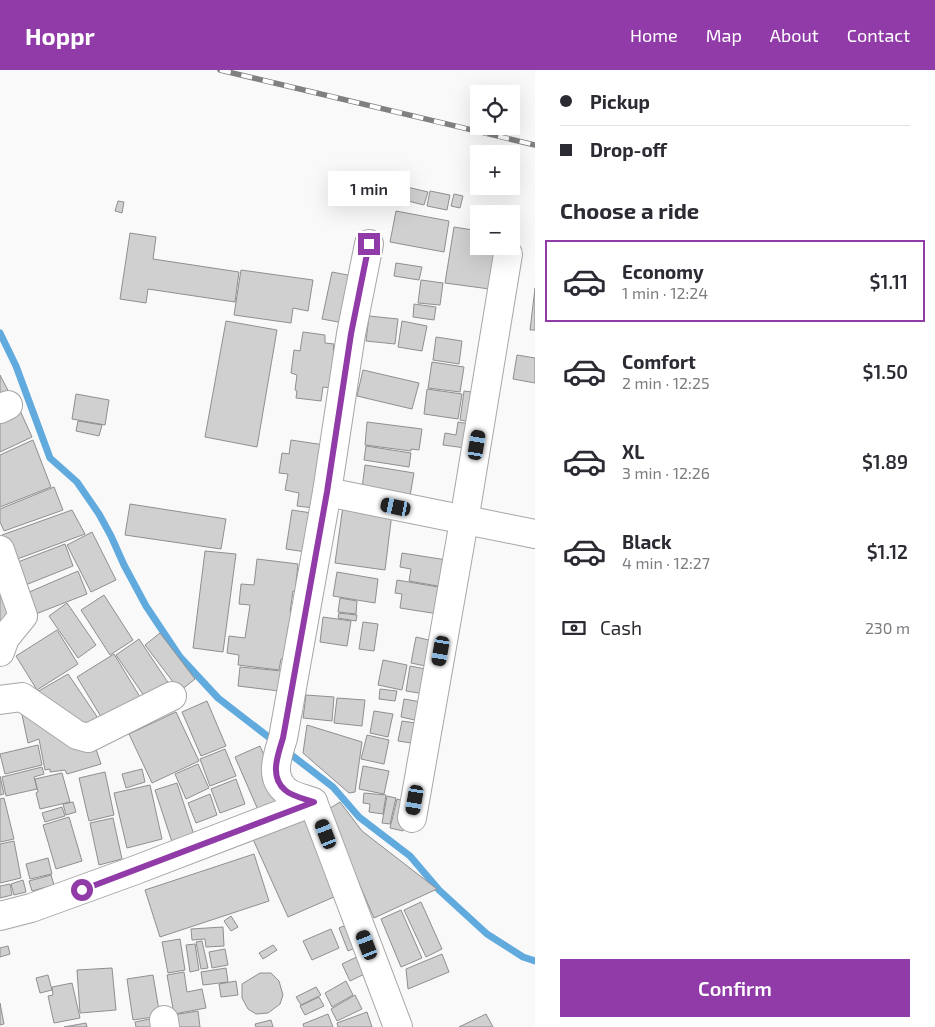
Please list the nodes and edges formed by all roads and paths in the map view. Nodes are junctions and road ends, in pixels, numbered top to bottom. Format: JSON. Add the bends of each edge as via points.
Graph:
{"nodes":[{"id":1,"x":369,"y":244,"type":"dead end"},
{"id":2,"x":508,"y":255,"type":"edge"},
{"id":3,"x":327,"y":492,"type":"junction"},
{"id":4,"x":464,"y":521,"type":"junction"},
{"id":5,"x":535,"y":534,"type":"edge"},
{"id":6,"x":0,"y":550,"type":"edge"},
{"id":7,"x":0,"y":652,"type":"edge"},
{"id":8,"x":2,"y":695,"type":"edge"},
{"id":9,"x":172,"y":696,"type":"dead end"},
{"id":10,"x":314,"y":802,"type":"junction"},
{"id":11,"x":412,"y":818,"type":"dead end"},
{"id":12,"x":0,"y":916,"type":"edge"},
{"id":13,"x":398,"y":1027,"type":"edge"}],
"edges":[{"from":1,"to":3,"type":"street","via":[[351,334]]},
{"from":2,"to":4,"type":"street"},
{"from":3,"to":4,"type":"street"},
{"from":3,"to":10,"type":"street","via":[[283,738],[275,766],[277,778],[285,790]]},
{"from":4,"to":5,"type":"street"},
{"from":4,"to":11,"type":"street"},
{"from":6,"to":7,"type":"street","via":[[23,616],[5,638]]},
{"from":8,"to":9,"type":"street","via":[[22,697],[77,735],[88,738]]},
{"from":10,"to":12,"type":"street","via":[[133,872]]},
{"from":10,"to":13,"type":"street"}]}
